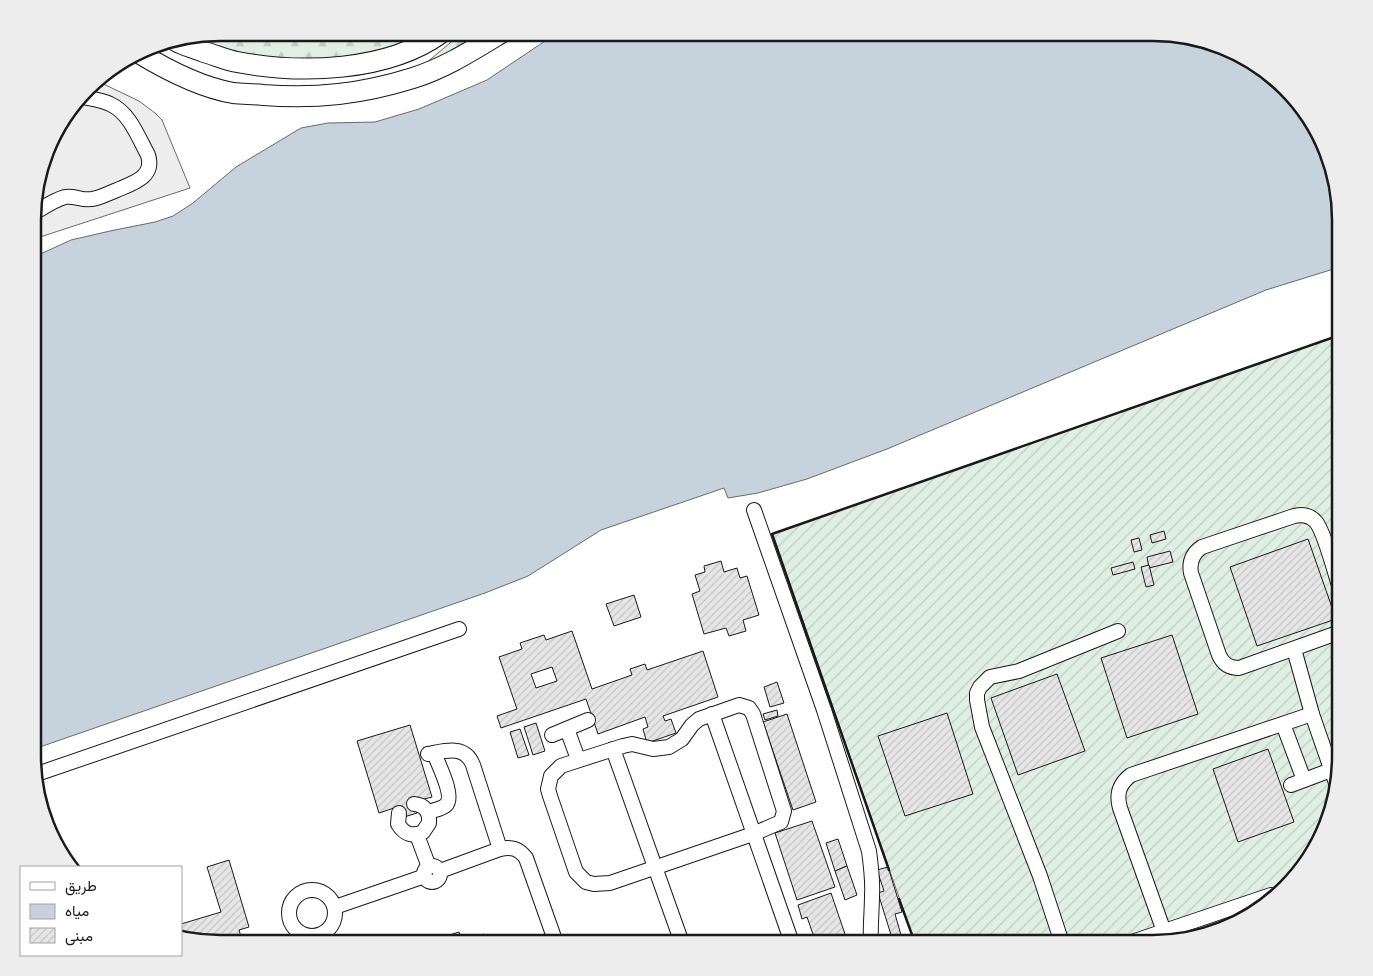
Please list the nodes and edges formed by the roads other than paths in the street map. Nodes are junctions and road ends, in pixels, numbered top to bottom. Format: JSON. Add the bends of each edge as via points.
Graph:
{"nodes":[{"id":1,"x":429,"y":41,"type":"edge"},
{"id":2,"x":488,"y":41,"type":"edge"},
{"id":3,"x":187,"y":45,"type":"edge"},
{"id":4,"x":147,"y":57,"type":"edge"},
{"id":5,"x":90,"y":98,"type":"edge"},
{"id":6,"x":42,"y":208,"type":"edge"},
{"id":7,"x":754,"y":510,"type":"dead end"},
{"id":8,"x":1332,"y":563,"type":"edge"},
{"id":9,"x":459,"y":629,"type":"dead end"},
{"id":10,"x":1118,"y":631,"type":"dead end"},
{"id":11,"x":1332,"y":635,"type":"edge"},
{"id":12,"x":1294,"y":649,"type":"junction"},
{"id":13,"x":712,"y":714,"type":"junction"},
{"id":14,"x":1312,"y":714,"type":"junction"},
{"id":15,"x":588,"y":720,"type":"dead end"},
{"id":16,"x":1283,"y":724,"type":"junction"},
{"id":17,"x":567,"y":729,"type":"junction"},
{"id":18,"x":552,"y":735,"type":"dead end"},
{"id":19,"x":613,"y":749,"type":"junction"},
{"id":20,"x":578,"y":760,"type":"junction"},
{"id":21,"x":1331,"y":770,"type":"joint"},
{"id":22,"x":42,"y":772,"type":"edge"},
{"id":23,"x":414,"y":804,"type":"dead end"},
{"id":24,"x":428,"y":812,"type":"junction"},
{"id":25,"x":399,"y":813,"type":"dead end"},
{"id":26,"x":753,"y":834,"type":"junction"},
{"id":27,"x":417,"y":835,"type":"junction"},
{"id":28,"x":500,"y":849,"type":"junction"},
{"id":29,"x":656,"y":868,"type":"junction"},
{"id":30,"x":431,"y":871,"type":"junction"},
{"id":31,"x":1258,"y":901,"type":"edge"},
{"id":32,"x":335,"y":908,"type":"junction"},
{"id":33,"x":1173,"y":933,"type":"edge"},
{"id":34,"x":1165,"y":934,"type":"edge"},
{"id":35,"x":306,"y":935,"type":"edge"},
{"id":36,"x":326,"y":935,"type":"edge"},
{"id":37,"x":553,"y":935,"type":"edge"},
{"id":38,"x":679,"y":935,"type":"edge"},
{"id":39,"x":789,"y":935,"type":"edge"},
{"id":40,"x":872,"y":935,"type":"edge"},
{"id":41,"x":1059,"y":935,"type":"edge"}],
"edges":[{"from":1,"to":3,"type":"highway","via":[[403,53],[336,68],[280,68],[235,62]]},
{"from":2,"to":4,"type":"highway","via":[[464,56],[415,77],[358,92],[296,97],[215,88],[197,83]]},
{"from":5,"to":6,"type":"lane","via":[[110,104],[123,113],[148,155],[146,175],[102,196],[86,200],[68,196]]},
{"from":7,"to":40,"type":"lane","via":[[824,710],[869,852]]},
{"from":8,"to":12,"type":"lane","via":[[1320,527],[1302,515],[1202,547],[1190,563],[1224,664],[1239,668]]},
{"from":9,"to":22,"type":"lane"},
{"from":10,"to":41,"type":"lane","via":[[1019,671],[990,677],[977,693],[982,727],[1040,876]]},
{"from":11,"to":12,"type":"lane"},
{"from":12,"to":14,"type":"lane"},
{"from":13,"to":19,"type":"lane","via":[[695,722],[682,738],[669,747],[653,749],[632,744]]},
{"from":13,"to":26,"type":"lane"},
{"from":13,"to":26,"type":"lane","via":[[739,704],[749,708],[753,714],[784,811],[783,819],[777,825]]},
{"from":14,"to":16,"type":"lane"},
{"from":14,"to":21,"type":"lane"},
{"from":15,"to":17,"type":"lane"},
{"from":16,"to":21,"type":"lane","via":[[1298,782]]},
{"from":16,"to":34,"type":"lane","via":[[1131,775],[1121,786],[1118,793],[1120,808]]},
{"from":17,"to":18,"type":"lane"},
{"from":17,"to":20,"type":"lane"},
{"from":19,"to":20,"type":"lane"},
{"from":19,"to":29,"type":"lane"},
{"from":20,"to":29,"type":"lane","via":[[560,766],[551,776],[548,789],[576,872],[586,882],[602,885]]},
{"from":23,"to":24,"type":"lane"},
{"from":24,"to":27,"type":"lane","via":[[427,828]]},
{"from":24,"to":28,"type":"lane","via":[[445,806],[449,799],[449,792],[431,753],[458,750],[471,760]]},
{"from":25,"to":27,"type":"lane","via":[[401,830]]},
{"from":26,"to":29,"type":"lane"},
{"from":26,"to":39,"type":"lane"},
{"from":27,"to":30,"type":"lane"},
{"from":28,"to":30,"type":"lane"},
{"from":28,"to":37,"type":"lane","via":[[515,848],[526,858]]},
{"from":29,"to":38,"type":"lane"},
{"from":30,"to":32,"type":"lane"},
{"from":31,"to":33,"type":"lane"},
{"from":32,"to":35,"type":"lane","via":[[322,892],[312,890],[294,899],[290,918],[294,927]]},
{"from":32,"to":36,"type":"lane","via":[[335,918]]}]}
